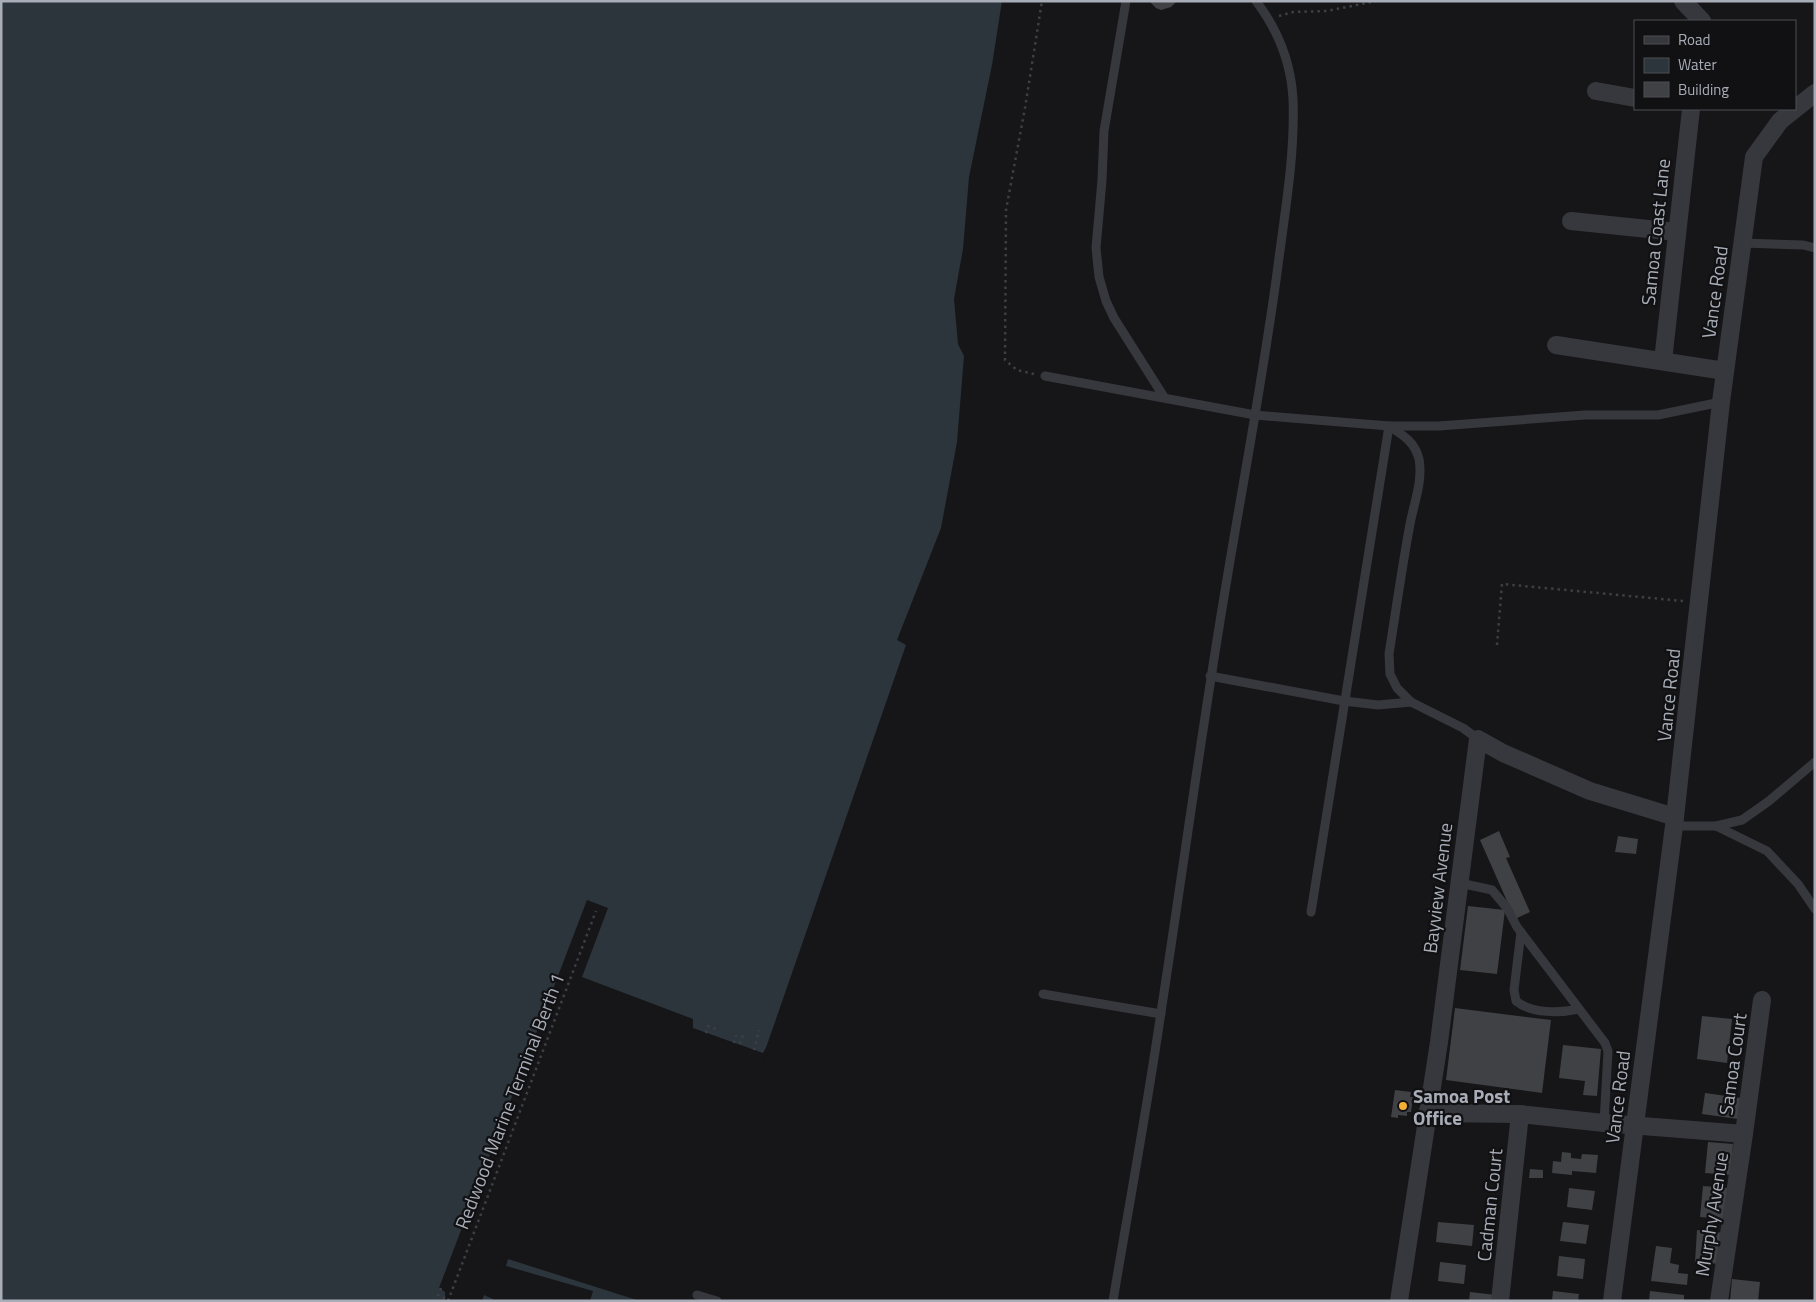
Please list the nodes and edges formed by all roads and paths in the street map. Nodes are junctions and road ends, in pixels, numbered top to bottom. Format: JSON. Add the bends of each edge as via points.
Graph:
{"nodes":[{"id":1,"x":1042,"y":1,"type":"edge"},
{"id":2,"x":1126,"y":1,"type":"edge"},
{"id":3,"x":1256,"y":1,"type":"edge"},
{"id":4,"x":1376,"y":1,"type":"edge"},
{"id":5,"x":1683,"y":1,"type":"edge"},
{"id":6,"x":1270,"y":19,"type":"junction"},
{"id":7,"x":1701,"y":20,"type":"edge"},
{"id":8,"x":1596,"y":90,"type":"dead end"},
{"id":9,"x":1815,"y":93,"type":"edge"},
{"id":10,"x":1634,"y":98,"type":"edge"},
{"id":11,"x":1796,"y":108,"type":"edge"},
{"id":12,"x":1689,"y":110,"type":"edge"},
{"id":13,"x":1794,"y":110,"type":"edge"},
{"id":14,"x":1571,"y":222,"type":"dead end"},
{"id":15,"x":1677,"y":232,"type":"junction"},
{"id":16,"x":1742,"y":243,"type":"junction"},
{"id":17,"x":1815,"y":248,"type":"edge"},
{"id":18,"x":1556,"y":345,"type":"dead end"},
{"id":19,"x":1663,"y":361,"type":"junction"},
{"id":20,"x":1725,"y":370,"type":"junction"},
{"id":21,"x":1045,"y":376,"type":"joint"},
{"id":22,"x":1164,"y":397,"type":"junction"},
{"id":23,"x":1721,"y":402,"type":"junction"},
{"id":24,"x":1255,"y":415,"type":"junction"},
{"id":25,"x":1389,"y":426,"type":"junction"},
{"id":26,"x":1700,"y":602,"type":"junction"},
{"id":27,"x":1496,"y":645,"type":"dead end"},
{"id":28,"x":1210,"y":676,"type":"junction"},
{"id":29,"x":1344,"y":701,"type":"junction"},
{"id":30,"x":1411,"y":702,"type":"junction"},
{"id":31,"x":1478,"y":739,"type":"junction"},
{"id":32,"x":1815,"y":762,"type":"edge"},
{"id":33,"x":1674,"y":821,"type":"junction"},
{"id":34,"x":1716,"y":826,"type":"junction"},
{"id":35,"x":1460,"y":883,"type":"junction"},
{"id":36,"x":1815,"y":909,"type":"edge"},
{"id":37,"x":596,"y":911,"type":"dead end"},
{"id":38,"x":1311,"y":912,"type":"dead end"},
{"id":39,"x":1521,"y":932,"type":"junction"},
{"id":40,"x":1043,"y":994,"type":"dead end"},
{"id":41,"x":1762,"y":1000,"type":"dead end"},
{"id":42,"x":1580,"y":1009,"type":"junction"},
{"id":43,"x":1161,"y":1014,"type":"junction"},
{"id":44,"x":716,"y":1029,"type":"dead end"},
{"id":45,"x":759,"y":1030,"type":"dead end"},
{"id":46,"x":706,"y":1032,"type":"dead end"},
{"id":47,"x":736,"y":1035,"type":"dead end"},
{"id":48,"x":743,"y":1035,"type":"dead end"},
{"id":49,"x":734,"y":1042,"type":"dead end"},
{"id":50,"x":740,"y":1044,"type":"dead end"},
{"id":51,"x":754,"y":1050,"type":"dead end"},
{"id":52,"x":1427,"y":1113,"type":"junction"},
{"id":53,"x":1520,"y":1114,"type":"junction"},
{"id":54,"x":1604,"y":1123,"type":"junction"},
{"id":55,"x":1635,"y":1125,"type":"junction"},
{"id":56,"x":1744,"y":1134,"type":"junction"},
{"id":57,"x":441,"y":1288,"type":"dead end"},
{"id":58,"x":697,"y":1295,"type":"dead end"},
{"id":59,"x":445,"y":1298,"type":"dead end"},
{"id":60,"x":448,"y":1301,"type":"edge"},
{"id":61,"x":716,"y":1301,"type":"edge"},
{"id":62,"x":1113,"y":1301,"type":"edge"},
{"id":63,"x":1398,"y":1301,"type":"edge"},
{"id":64,"x":1500,"y":1301,"type":"edge"},
{"id":65,"x":1612,"y":1301,"type":"edge"},
{"id":66,"x":1719,"y":1301,"type":"edge"}],
"edges":[{"from":1,"to":21,"type":"path","via":[[1006,210],[1005,360],[1016,370]]},
{"from":2,"to":22,"type":"lane","via":[[1104,131],[1096,248],[1106,301]]},
{"from":3,"to":6,"type":"lane"},
{"from":4,"to":6,"type":"path","via":[[1327,11],[1293,12]]},
{"from":5,"to":7,"type":"street"},
{"from":6,"to":24,"type":"lane","via":[[1290,73],[1293,146]]},
{"from":8,"to":10,"type":"street"},
{"from":9,"to":11,"type":"street","name":"Vance Road"},
{"from":12,"to":15,"type":"street","name":"Samoa Coast Lane"},
{"from":13,"to":16,"type":"street","name":"Vance Road","via":[[1780,121],[1754,157]]},
{"from":14,"to":15,"type":"street"},
{"from":15,"to":19,"type":"street","name":"Samoa Coast Lane"},
{"from":16,"to":17,"type":"lane"},
{"from":16,"to":20,"type":"street","name":"Vance Road"},
{"from":18,"to":19,"type":"street"},
{"from":19,"to":20,"type":"street"},
{"from":20,"to":23,"type":"street","name":"Vance Road"},
{"from":21,"to":22,"type":"lane"},
{"from":22,"to":24,"type":"lane"},
{"from":23,"to":25,"type":"lane","via":[[1658,415],[1585,415],[1439,426]]},
{"from":23,"to":26,"type":"street","name":"Vance Road"},
{"from":24,"to":25,"type":"lane"},
{"from":24,"to":28,"type":"lane"},
{"from":25,"to":29,"type":"lane"},
{"from":25,"to":30,"type":"lane","via":[[1414,446],[1421,475],[1389,654],[1390,674]]},
{"from":26,"to":27,"type":"path","via":[[1502,584]]},
{"from":26,"to":33,"type":"street","name":"Vance Road"},
{"from":28,"to":29,"type":"lane"},
{"from":28,"to":43,"type":"lane"},
{"from":29,"to":30,"type":"lane","via":[[1378,706]]},
{"from":29,"to":38,"type":"lane"},
{"from":30,"to":31,"type":"lane","via":[[1464,728]]},
{"from":31,"to":33,"type":"street","via":[[1590,791]]},
{"from":31,"to":35,"type":"street","name":"Bayview Avenue"},
{"from":32,"to":34,"type":"lane","via":[[1742,820]]},
{"from":33,"to":34,"type":"lane"},
{"from":33,"to":55,"type":"street","name":"Vance Road"},
{"from":34,"to":36,"type":"lane","via":[[1767,851],[1798,884]]},
{"from":35,"to":39,"type":"lane","via":[[1492,890]]},
{"from":35,"to":52,"type":"street","name":"Bayview Avenue"},
{"from":37,"to":60,"type":"path","name":"Redwood Marine Terminal Berth 1"},
{"from":39,"to":42,"type":"lane"},
{"from":39,"to":42,"type":"lane","via":[[1514,990],[1516,1001],[1524,1007],[1543,1010],[1565,1012]]},
{"from":40,"to":43,"type":"lane"},
{"from":41,"to":56,"type":"street","name":"Samoa Court"},
{"from":42,"to":54,"type":"lane","via":[[1608,1051]]},
{"from":43,"to":62,"type":"lane"},
{"from":44,"to":46,"type":"path","via":[[708,1026]]},
{"from":45,"to":51,"type":"path"},
{"from":47,"to":49,"type":"path"},
{"from":48,"to":50,"type":"path"},
{"from":52,"to":53,"type":"street"},
{"from":52,"to":63,"type":"street","name":"Bayview Avenue"},
{"from":53,"to":54,"type":"street"},
{"from":53,"to":64,"type":"street","name":"Cadman Court"},
{"from":54,"to":55,"type":"street"},
{"from":55,"to":56,"type":"street"},
{"from":55,"to":65,"type":"street","name":"Vance Road"},
{"from":56,"to":66,"type":"street","name":"Murphy Avenue"},
{"from":57,"to":59,"type":"path","via":[[438,1294]]},
{"from":58,"to":61,"type":"lane"}]}
